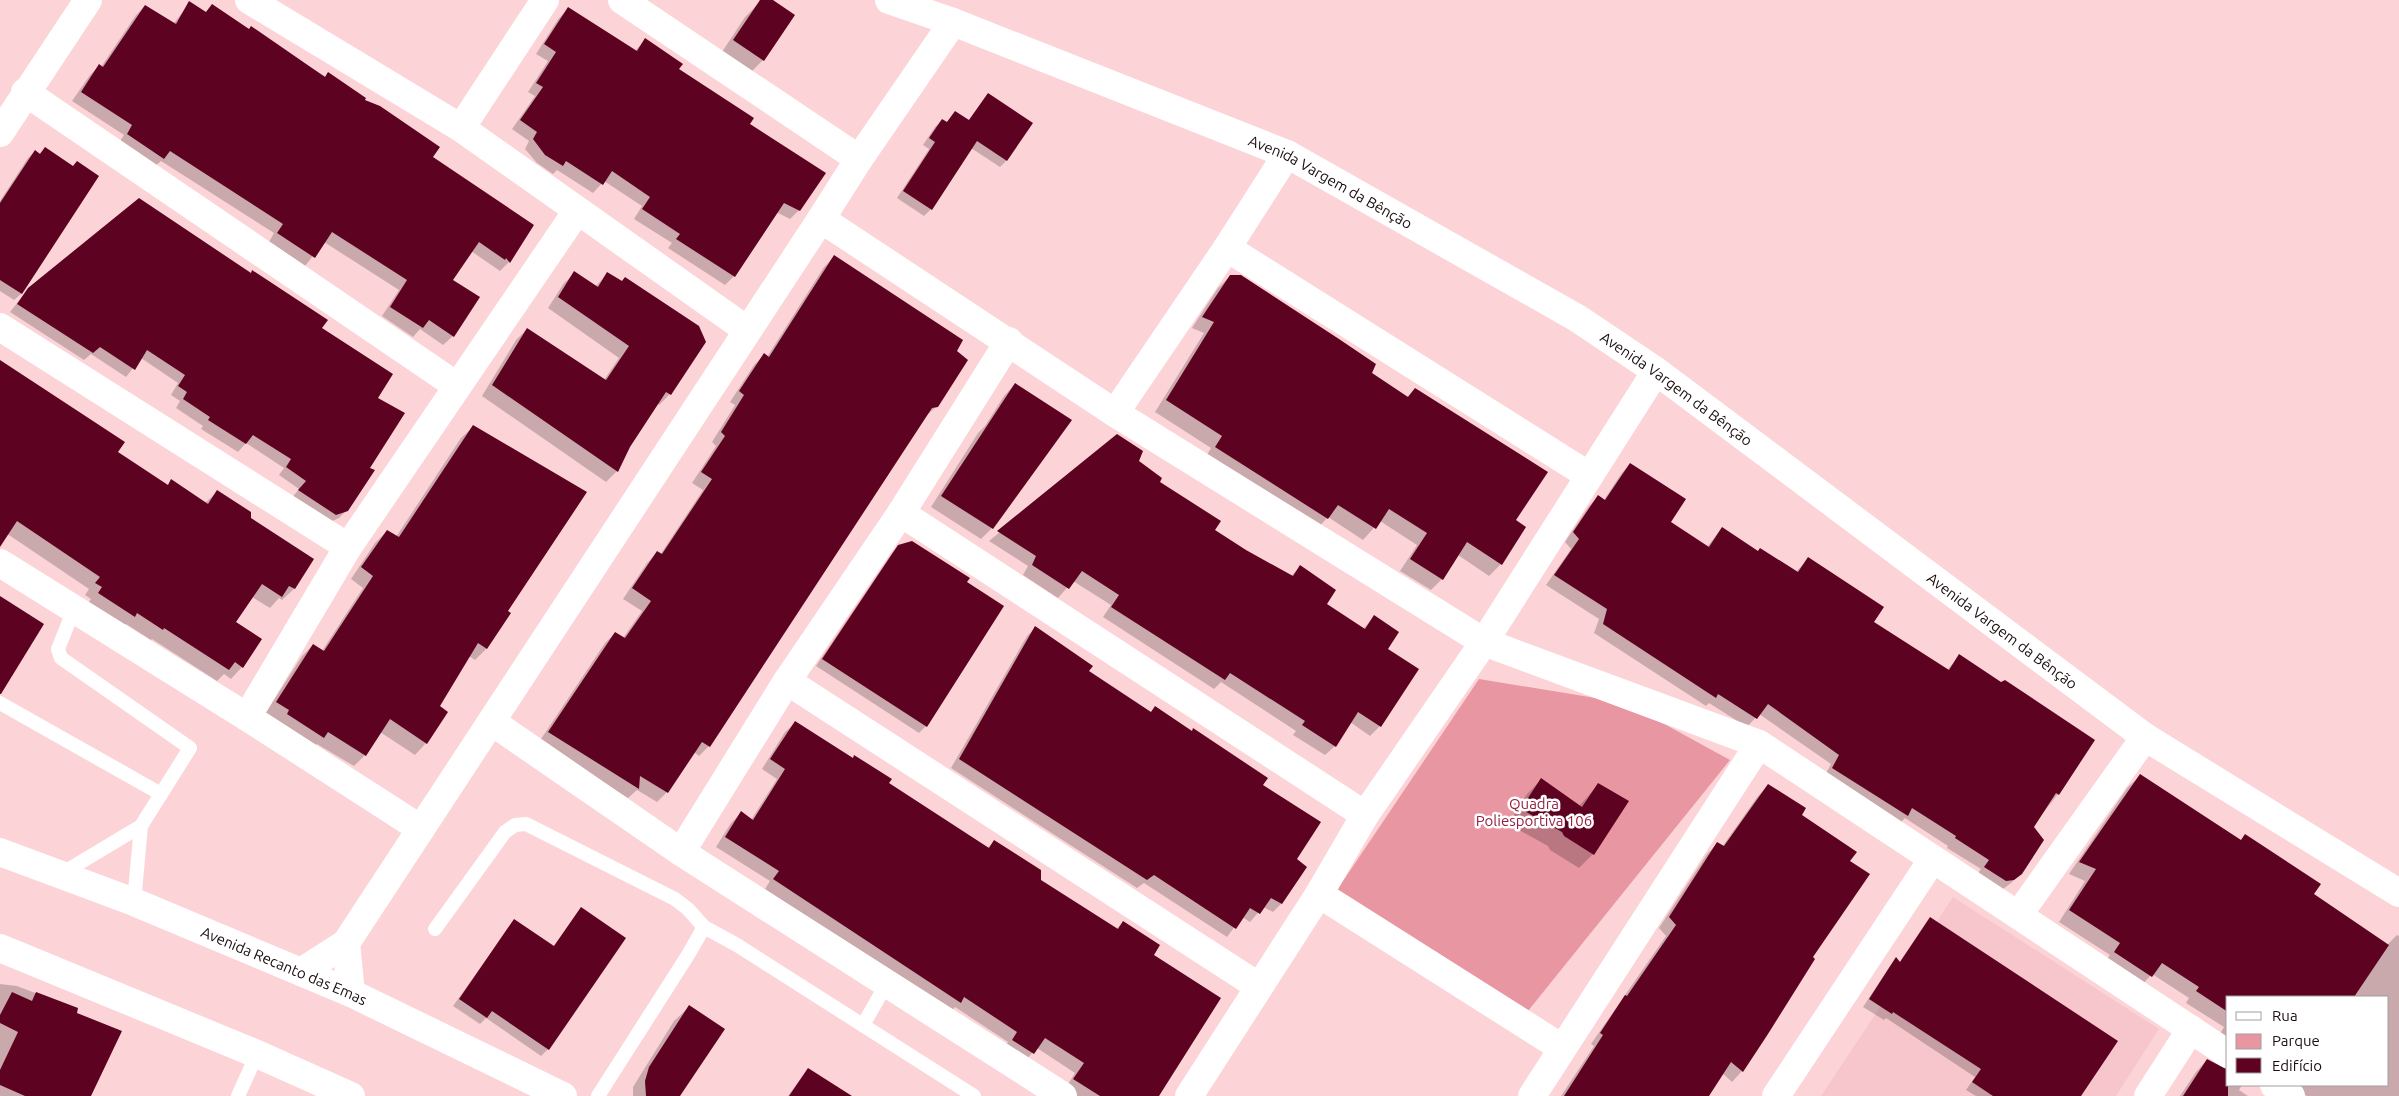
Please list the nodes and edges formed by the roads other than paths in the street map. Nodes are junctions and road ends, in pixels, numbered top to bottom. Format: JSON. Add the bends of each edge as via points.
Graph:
{"nodes":[{"id":1,"x":88,"y":0,"type":"edge"},
{"id":2,"x":249,"y":0,"type":"edge"},
{"id":3,"x":545,"y":0,"type":"edge"},
{"id":4,"x":622,"y":0,"type":"edge"},
{"id":5,"x":904,"y":2,"type":"edge"},
{"id":6,"x":953,"y":22,"type":"junction"},
{"id":7,"x":25,"y":92,"type":"junction"},
{"id":8,"x":461,"y":128,"type":"junction"},
{"id":9,"x":0,"y":133,"type":"edge"},
{"id":10,"x":1287,"y":154,"type":"junction"},
{"id":11,"x":859,"y":158,"type":"junction"},
{"id":12,"x":576,"y":211,"type":"junction"},
{"id":13,"x":821,"y":219,"type":"junction"},
{"id":14,"x":1227,"y":248,"type":"junction"},
{"id":15,"x":0,"y":327,"type":"edge"},
{"id":16,"x":746,"y":330,"type":"junction"},
{"id":17,"x":1008,"y":341,"type":"junction"},
{"id":18,"x":1656,"y":372,"type":"junction"},
{"id":19,"x":457,"y":386,"type":"junction"},
{"id":20,"x":1115,"y":413,"type":"junction"},
{"id":21,"x":1588,"y":475,"type":"junction"},
{"id":22,"x":901,"y":513,"type":"junction"},
{"id":23,"x":348,"y":546,"type":"junction"},
{"id":24,"x":0,"y":563,"type":"edge"},
{"id":25,"x":74,"y":609,"type":"junction"},
{"id":26,"x":1484,"y":642,"type":"junction"},
{"id":27,"x":787,"y":681,"type":"junction"},
{"id":28,"x":0,"y":704,"type":"edge"},
{"id":29,"x":248,"y":717,"type":"junction"},
{"id":30,"x":492,"y":722,"type":"junction"},
{"id":31,"x":2146,"y":737,"type":"junction"},
{"id":32,"x":1759,"y":744,"type":"junction"},
{"id":33,"x":161,"y":794,"type":"junction"},
{"id":34,"x":1365,"y":815,"type":"junction"},
{"id":35,"x":140,"y":826,"type":"junction"},
{"id":36,"x":421,"y":829,"type":"junction"},
{"id":37,"x":0,"y":852,"type":"edge"},
{"id":38,"x":681,"y":852,"type":"junction"},
{"id":39,"x":1932,"y":860,"type":"junction"},
{"id":40,"x":61,"y":874,"type":"junction"},
{"id":41,"x":2399,"y":892,"type":"edge"},
{"id":42,"x":1319,"y":894,"type":"junction"},
{"id":43,"x":134,"y":902,"type":"junction"},
{"id":44,"x":2020,"y":914,"type":"junction"},
{"id":45,"x":704,"y":927,"type":"junction"},
{"id":46,"x":436,"y":929,"type":"dead end"},
{"id":47,"x":346,"y":943,"type":"junction"},
{"id":48,"x":0,"y":948,"type":"edge"},
{"id":49,"x":301,"y":972,"type":"junction"},
{"id":50,"x":887,"y":983,"type":"junction"},
{"id":51,"x":1258,"y":986,"type":"junction"},
{"id":52,"x":351,"y":994,"type":"junction"},
{"id":53,"x":863,"y":1025,"type":"junction"},
{"id":54,"x":2191,"y":1029,"type":"junction"},
{"id":55,"x":1562,"y":1048,"type":"junction"},
{"id":56,"x":2226,"y":1053,"type":"edge"},
{"id":57,"x":257,"y":1054,"type":"junction"},
{"id":58,"x":528,"y":1086,"type":"edge"},
{"id":59,"x":2276,"y":1086,"type":"edge"},
{"id":60,"x":238,"y":1096,"type":"edge"},
{"id":61,"x":351,"y":1096,"type":"edge"},
{"id":62,"x":563,"y":1096,"type":"edge"},
{"id":63,"x":598,"y":1096,"type":"edge"},
{"id":64,"x":974,"y":1096,"type":"edge"},
{"id":65,"x":1063,"y":1096,"type":"edge"},
{"id":66,"x":1188,"y":1096,"type":"edge"},
{"id":67,"x":1532,"y":1096,"type":"edge"},
{"id":68,"x":1776,"y":1096,"type":"edge"},
{"id":69,"x":2148,"y":1096,"type":"edge"},
{"id":70,"x":2291,"y":1096,"type":"edge"}],
"edges":[{"from":1,"to":7,"type":"street"},
{"from":2,"to":8,"type":"street"},
{"from":3,"to":8,"type":"street"},
{"from":4,"to":11,"type":"street"},
{"from":5,"to":6,"type":"street","name":"Avenida Vargem da Bênção"},
{"from":6,"to":10,"type":"street","name":"Avenida Vargem da Bênção"},
{"from":6,"to":11,"type":"street"},
{"from":7,"to":9,"type":"street"},
{"from":7,"to":19,"type":"street"},
{"from":8,"to":12,"type":"street"},
{"from":10,"to":14,"type":"street"},
{"from":10,"to":18,"type":"street","name":"Avenida Vargem da Bênção","via":[[1577,318]]},
{"from":11,"to":13,"type":"street"},
{"from":12,"to":16,"type":"street"},
{"from":12,"to":19,"type":"street"},
{"from":13,"to":16,"type":"street"},
{"from":13,"to":17,"type":"street"},
{"from":14,"to":20,"type":"street"},
{"from":14,"to":21,"type":"street"},
{"from":15,"to":23,"type":"street"},
{"from":16,"to":30,"type":"street"},
{"from":17,"to":20,"type":"street"},
{"from":17,"to":22,"type":"street"},
{"from":18,"to":21,"type":"street"},
{"from":18,"to":31,"type":"street","name":"Avenida Vargem da Bênção"},
{"from":19,"to":23,"type":"street"},
{"from":20,"to":26,"type":"street"},
{"from":21,"to":26,"type":"street"},
{"from":22,"to":27,"type":"street"},
{"from":22,"to":34,"type":"street"},
{"from":23,"to":29,"type":"street"},
{"from":24,"to":25,"type":"street"},
{"from":25,"to":29,"type":"street"},
{"from":25,"to":33,"type":"lane","via":[[58,649],[61,658],[190,748]]},
{"from":26,"to":32,"type":"street"},
{"from":26,"to":34,"type":"street"},
{"from":27,"to":38,"type":"street"},
{"from":27,"to":51,"type":"street"},
{"from":28,"to":33,"type":"lane"},
{"from":29,"to":36,"type":"street"},
{"from":30,"to":36,"type":"street"},
{"from":30,"to":38,"type":"street"},
{"from":31,"to":41,"type":"street","name":"Avenida Vargem da Bênção"},
{"from":31,"to":44,"type":"street"},
{"from":32,"to":39,"type":"street"},
{"from":32,"to":55,"type":"street"},
{"from":33,"to":35,"type":"lane"},
{"from":34,"to":42,"type":"street"},
{"from":35,"to":40,"type":"lane"},
{"from":35,"to":43,"type":"lane"},
{"from":36,"to":47,"type":"street"},
{"from":37,"to":40,"type":"street","name":"Avenida Recanto das Emas"},
{"from":38,"to":50,"type":"street"},
{"from":39,"to":44,"type":"street"},
{"from":39,"to":68,"type":"street"},
{"from":40,"to":43,"type":"street","name":"Avenida Recanto das Emas"},
{"from":42,"to":51,"type":"street"},
{"from":42,"to":55,"type":"street"},
{"from":43,"to":49,"type":"street","name":"Avenida Recanto das Emas"},
{"from":44,"to":54,"type":"street"},
{"from":45,"to":46,"type":"lane","via":[[675,898],[526,824],[515,825],[505,832]]},
{"from":45,"to":53,"type":"lane"},
{"from":45,"to":63,"type":"lane"},
{"from":47,"to":49,"type":"street"},
{"from":47,"to":52,"type":"street"},
{"from":48,"to":57,"type":"street"},
{"from":49,"to":52,"type":"street","name":"Avenida Recanto das Emas"},
{"from":50,"to":53,"type":"lane"},
{"from":50,"to":65,"type":"street"},
{"from":51,"to":66,"type":"street"},
{"from":52,"to":58,"type":"street","name":"Avenida Recanto das Emas"},
{"from":53,"to":64,"type":"lane"},
{"from":54,"to":56,"type":"street"},
{"from":54,"to":69,"type":"street"},
{"from":55,"to":67,"type":"street"},
{"from":57,"to":60,"type":"lane"},
{"from":57,"to":61,"type":"street"},
{"from":58,"to":62,"type":"street","name":"Avenida Recanto das Emas"},
{"from":59,"to":70,"type":"street"}]}
